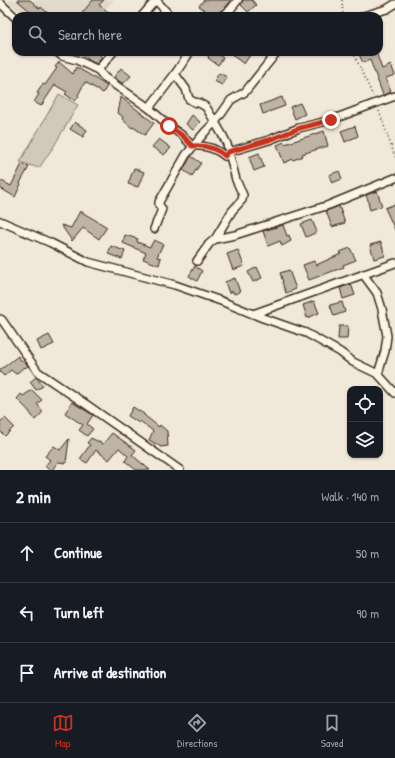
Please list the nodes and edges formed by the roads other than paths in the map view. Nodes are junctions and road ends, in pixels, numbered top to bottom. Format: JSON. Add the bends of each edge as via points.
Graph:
{"nodes":[{"id":1,"x":156,"y":0,"type":"edge"},
{"id":2,"x":238,"y":0,"type":"edge"},
{"id":3,"x":0,"y":3,"type":"edge"},
{"id":4,"x":395,"y":4,"type":"edge"},
{"id":5,"x":146,"y":12,"type":"edge"},
{"id":6,"x":166,"y":12,"type":"edge"},
{"id":7,"x":227,"y":12,"type":"edge"},
{"id":8,"x":377,"y":12,"type":"edge"},
{"id":9,"x":12,"y":14,"type":"edge"},
{"id":10,"x":62,"y":56,"type":"edge"},
{"id":11,"x":110,"y":56,"type":"edge"},
{"id":12,"x":187,"y":56,"type":"edge"},
{"id":13,"x":274,"y":56,"type":"edge"},
{"id":14,"x":98,"y":70,"type":"junction"},
{"id":15,"x":175,"y":74,"type":"junction"},
{"id":16,"x":395,"y":96,"type":"edge"},
{"id":17,"x":149,"y":108,"type":"junction"},
{"id":18,"x":215,"y":122,"type":"junction"},
{"id":19,"x":192,"y":146,"type":"junction"},
{"id":20,"x":228,"y":152,"type":"junction"},
{"id":21,"x":395,"y":178,"type":"edge"},
{"id":22,"x":0,"y":221,"type":"edge"},
{"id":23,"x":154,"y":229,"type":"dead end"},
{"id":24,"x":215,"y":238,"type":"junction"},
{"id":25,"x":197,"y":261,"type":"dead end"},
{"id":26,"x":395,"y":263,"type":"edge"},
{"id":27,"x":363,"y":274,"type":"junction"},
{"id":28,"x":253,"y":314,"type":"junction"},
{"id":29,"x":0,"y":319,"type":"edge"},
{"id":30,"x":378,"y":374,"type":"junction"},
{"id":31,"x":395,"y":393,"type":"edge"},
{"id":32,"x":180,"y":470,"type":"edge"}],
"edges":[{"from":1,"to":5,"type":"street"},
{"from":1,"to":6,"type":"street"},
{"from":2,"to":7,"type":"street"},
{"from":3,"to":9,"type":"street"},
{"from":4,"to":8,"type":"street"},
{"from":10,"to":14,"type":"street"},
{"from":11,"to":14,"type":"street"},
{"from":12,"to":15,"type":"street"},
{"from":13,"to":18,"type":"street","via":[[245,92],[231,100]]},
{"from":14,"to":17,"type":"street","via":[[105,78]]},
{"from":15,"to":17,"type":"street"},
{"from":15,"to":18,"type":"street","via":[[186,89],[189,99],[206,107]]},
{"from":16,"to":20,"type":"street","via":[[331,120]]},
{"from":17,"to":19,"type":"street"},
{"from":18,"to":19,"type":"street"},
{"from":18,"to":20,"type":"street","via":[[227,144]]},
{"from":19,"to":20,"type":"street","via":[[213,148],[225,156]]},
{"from":19,"to":23,"type":"street","via":[[159,202],[162,209]]},
{"from":20,"to":24,"type":"street","via":[[242,200]]},
{"from":21,"to":24,"type":"street","via":[[329,205],[260,228]]},
{"from":22,"to":28,"type":"street","via":[[88,262],[174,285],[221,300]]},
{"from":24,"to":25,"type":"street"},
{"from":26,"to":27,"type":"street"},
{"from":27,"to":28,"type":"street"},
{"from":27,"to":30,"type":"street","via":[[377,294],[387,336]]},
{"from":28,"to":30,"type":"street","via":[[306,333],[340,352],[352,362]]},
{"from":29,"to":32,"type":"street","via":[[38,372]]},
{"from":30,"to":31,"type":"street"}]}
